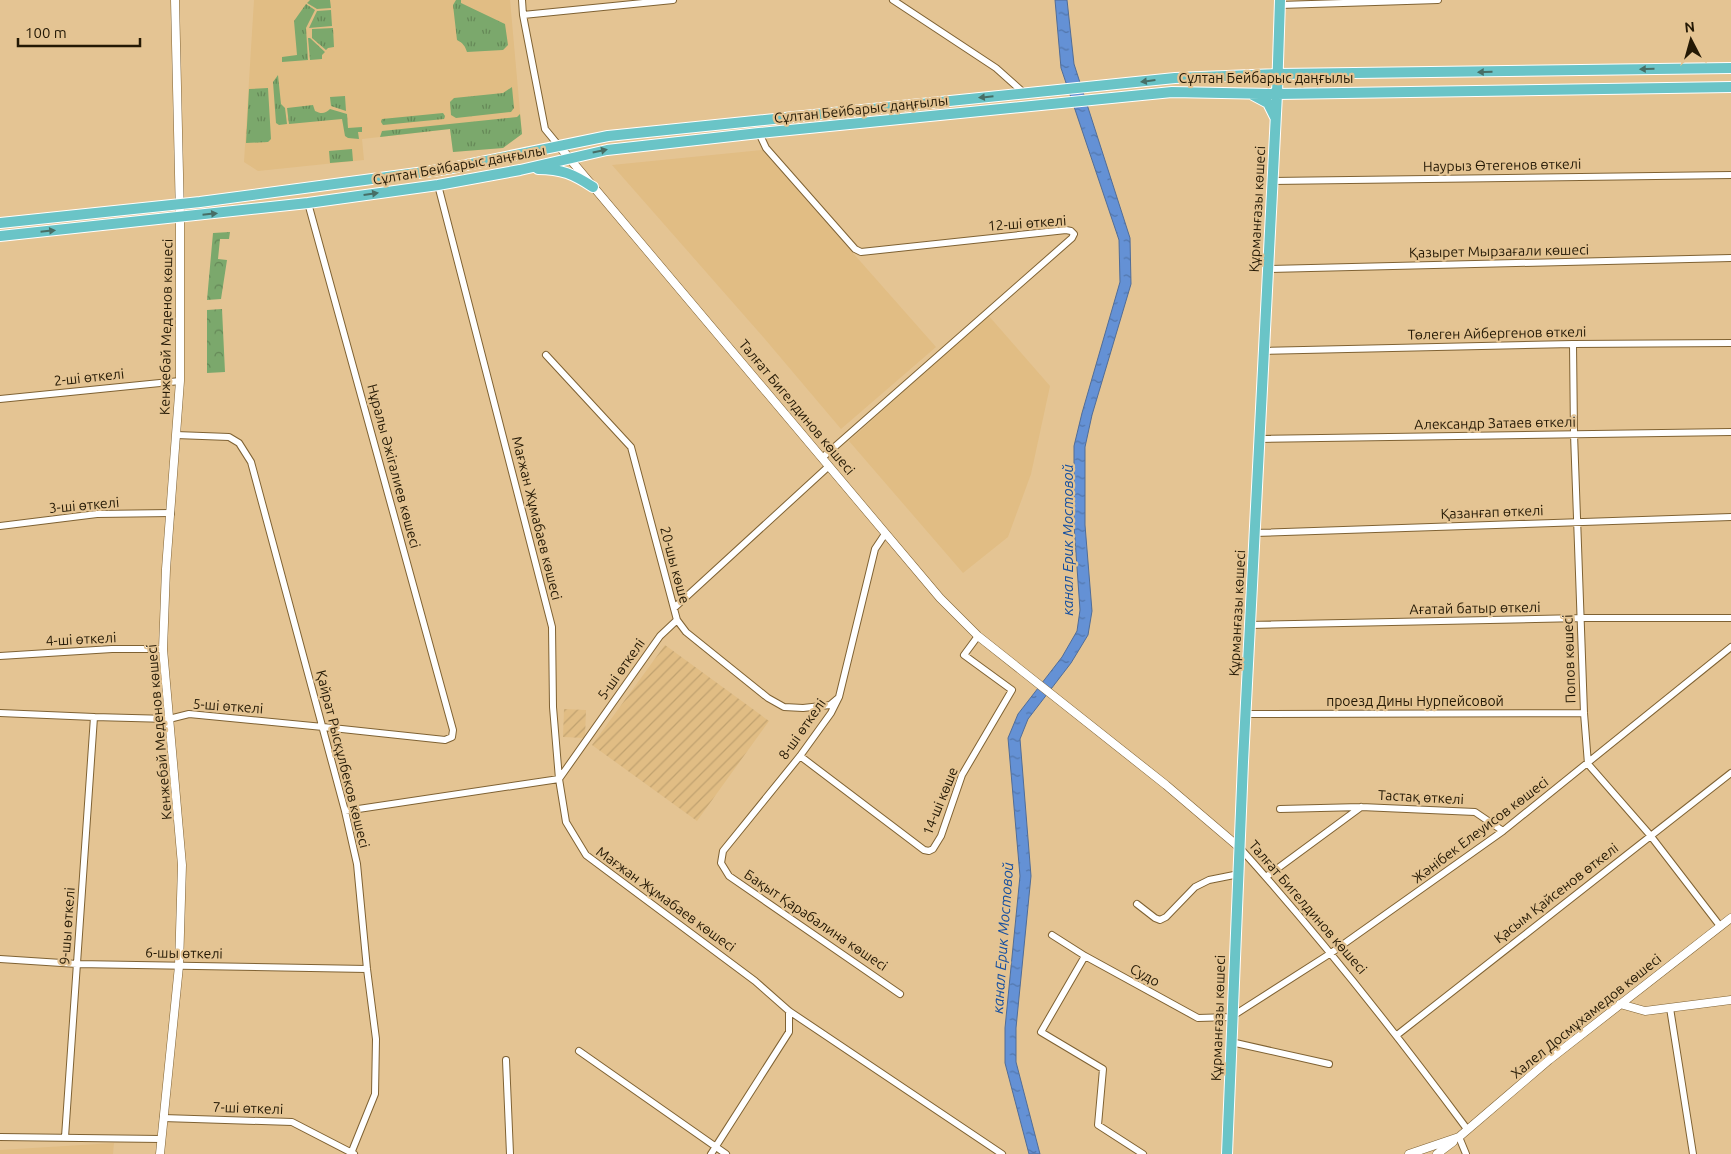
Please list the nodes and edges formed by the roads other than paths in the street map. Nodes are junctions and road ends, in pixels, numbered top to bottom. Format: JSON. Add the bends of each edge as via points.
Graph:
{"nodes":[{"id":1,"x":176,"y":0,"type":"edge"},
{"id":2,"x":522,"y":0,"type":"edge"},
{"id":3,"x":673,"y":0,"type":"edge"},
{"id":4,"x":893,"y":0,"type":"edge"},
{"id":5,"x":1438,"y":0,"type":"edge"},
{"id":6,"x":1280,"y":2,"type":"edge"},
{"id":7,"x":523,"y":15,"type":"junction"},
{"id":8,"x":1278,"y":52,"type":"junction"},
{"id":9,"x":1731,"y":68,"type":"edge"},
{"id":10,"x":1278,"y":74,"type":"junction"},
{"id":11,"x":1295,"y":74,"type":"junction"},
{"id":12,"x":1252,"y":75,"type":"junction"},
{"id":13,"x":1731,"y":88,"type":"edge"},
{"id":14,"x":1024,"y":93,"type":"junction"},
{"id":15,"x":1248,"y":93,"type":"junction"},
{"id":16,"x":1300,"y":93,"type":"junction"},
{"id":17,"x":1277,"y":94,"type":"junction"},
{"id":18,"x":1276,"y":118,"type":"junction"},
{"id":19,"x":759,"y":133,"type":"junction"},
{"id":20,"x":559,"y":146,"type":"junction"},
{"id":21,"x":568,"y":158,"type":"junction"},
{"id":22,"x":520,"y":170,"type":"junction"},
{"id":23,"x":1731,"y":174,"type":"edge"},
{"id":24,"x":1272,"y":181,"type":"junction"},
{"id":25,"x":438,"y":185,"type":"junction"},
{"id":26,"x":593,"y":187,"type":"junction"},
{"id":27,"x":308,"y":203,"type":"junction"},
{"id":28,"x":179,"y":204,"type":"junction"},
{"id":29,"x":180,"y":217,"type":"junction"},
{"id":30,"x":26,"y":220,"type":"junction"},
{"id":31,"x":0,"y":223,"type":"edge"},
{"id":32,"x":27,"y":233,"type":"junction"},
{"id":33,"x":0,"y":236,"type":"edge"},
{"id":34,"x":1731,"y":258,"type":"edge"},
{"id":35,"x":1268,"y":268,"type":"junction"},
{"id":36,"x":1731,"y":343,"type":"edge"},
{"id":37,"x":1573,"y":344,"type":"junction"},
{"id":38,"x":1263,"y":351,"type":"junction"},
{"id":39,"x":546,"y":356,"type":"dead end"},
{"id":40,"x":180,"y":380,"type":"junction"},
{"id":41,"x":0,"y":399,"type":"edge"},
{"id":42,"x":1731,"y":432,"type":"edge"},
{"id":43,"x":1574,"y":434,"type":"junction"},
{"id":44,"x":176,"y":435,"type":"junction"},
{"id":45,"x":1259,"y":438,"type":"junction"},
{"id":46,"x":822,"y":458,"type":"junction"},
{"id":47,"x":829,"y":466,"type":"junction"},
{"id":48,"x":171,"y":513,"type":"junction"},
{"id":49,"x":1731,"y":517,"type":"edge"},
{"id":50,"x":1577,"y":522,"type":"junction"},
{"id":51,"x":0,"y":526,"type":"edge"},
{"id":52,"x":1254,"y":533,"type":"junction"},
{"id":53,"x":885,"y":534,"type":"junction"},
{"id":54,"x":674,"y":608,"type":"junction"},
{"id":55,"x":1581,"y":618,"type":"junction"},
{"id":56,"x":1731,"y":618,"type":"edge"},
{"id":57,"x":677,"y":620,"type":"junction"},
{"id":58,"x":1250,"y":626,"type":"junction"},
{"id":59,"x":978,"y":636,"type":"junction"},
{"id":60,"x":1731,"y":647,"type":"edge"},
{"id":61,"x":163,"y":649,"type":"junction"},
{"id":62,"x":0,"y":656,"type":"edge"},
{"id":63,"x":839,"y":697,"type":"junction"},
{"id":64,"x":0,"y":713,"type":"edge"},
{"id":65,"x":1584,"y":713,"type":"junction"},
{"id":66,"x":1246,"y":714,"type":"junction"},
{"id":67,"x":94,"y":718,"type":"junction"},
{"id":68,"x":169,"y":719,"type":"junction"},
{"id":69,"x":323,"y":726,"type":"junction"},
{"id":70,"x":452,"y":737,"type":"joint"},
{"id":71,"x":800,"y":756,"type":"junction"},
{"id":72,"x":1588,"y":764,"type":"junction"},
{"id":73,"x":1731,"y":773,"type":"edge"},
{"id":74,"x":559,"y":779,"type":"junction"},
{"id":75,"x":1361,"y":807,"type":"junction"},
{"id":76,"x":1280,"y":809,"type":"dead end"},
{"id":77,"x":345,"y":811,"type":"junction"},
{"id":78,"x":1503,"y":831,"type":"junction"},
{"id":79,"x":1650,"y":835,"type":"junction"},
{"id":80,"x":1240,"y":848,"type":"junction"},
{"id":81,"x":721,"y":863,"type":"joint"},
{"id":82,"x":1239,"y":874,"type":"junction"},
{"id":83,"x":1266,"y":878,"type":"junction"},
{"id":84,"x":1137,"y":904,"type":"dead end"},
{"id":85,"x":1731,"y":918,"type":"edge"},
{"id":86,"x":1720,"y":926,"type":"junction"},
{"id":87,"x":1052,"y":935,"type":"dead end"},
{"id":88,"x":1331,"y":953,"type":"junction"},
{"id":89,"x":1085,"y":956,"type":"junction"},
{"id":90,"x":0,"y":959,"type":"edge"},
{"id":91,"x":77,"y":964,"type":"junction"},
{"id":92,"x":178,"y":966,"type":"junction"},
{"id":93,"x":367,"y":969,"type":"junction"},
{"id":94,"x":900,"y":994,"type":"dead end"},
{"id":95,"x":1731,"y":1000,"type":"edge"},
{"id":96,"x":1620,"y":1004,"type":"junction"},
{"id":97,"x":1670,"y":1008,"type":"junction"},
{"id":98,"x":790,"y":1011,"type":"junction"},
{"id":99,"x":1231,"y":1017,"type":"junction"},
{"id":100,"x":1397,"y":1035,"type":"junction"},
{"id":101,"x":1231,"y":1042,"type":"junction"},
{"id":102,"x":579,"y":1051,"type":"dead end"},
{"id":103,"x":506,"y":1060,"type":"dead end"},
{"id":104,"x":1329,"y":1064,"type":"dead end"},
{"id":105,"x":163,"y":1118,"type":"junction"},
{"id":106,"x":1467,"y":1129,"type":"junction"},
{"id":107,"x":0,"y":1137,"type":"edge"},
{"id":108,"x":65,"y":1137,"type":"junction"},
{"id":109,"x":1459,"y":1138,"type":"junction"},
{"id":110,"x":161,"y":1139,"type":"junction"},
{"id":111,"x":716,"y":1147,"type":"junction"},
{"id":112,"x":353,"y":1153,"type":"edge"},
{"id":113,"x":160,"y":1154,"type":"edge"},
{"id":114,"x":510,"y":1154,"type":"edge"},
{"id":115,"x":712,"y":1154,"type":"edge"},
{"id":116,"x":726,"y":1154,"type":"edge"},
{"id":117,"x":1002,"y":1154,"type":"edge"},
{"id":118,"x":1143,"y":1154,"type":"edge"},
{"id":119,"x":1227,"y":1154,"type":"edge"},
{"id":120,"x":1408,"y":1154,"type":"edge"},
{"id":121,"x":1437,"y":1154,"type":"edge"},
{"id":122,"x":1466,"y":1154,"type":"edge"},
{"id":123,"x":1693,"y":1154,"type":"edge"}],
"edges":[{"from":1,"to":28,"type":"street","name":"Кенжебай Меденов көшесі"},
{"from":2,"to":7,"type":"street"},
{"from":3,"to":7,"type":"street"},
{"from":4,"to":14,"type":"street","via":[[996,68]]},
{"from":5,"to":6,"type":"street"},
{"from":6,"to":8,"type":"main road"},
{"from":7,"to":20,"type":"street","via":[[545,129]]},
{"from":8,"to":10,"type":"main road"},
{"from":8,"to":11,"type":"main road","via":[[1284,66]]},
{"from":8,"to":12,"type":"main road","via":[[1274,63]]},
{"from":9,"to":11,"type":"main road","name":"Сұлтан Бейбарыс даңғылы","one_way":true},
{"from":10,"to":11,"type":"main road","name":"Сұлтан Бейбарыс даңғылы"},
{"from":10,"to":12,"type":"main road","name":"Сұлтан Бейбарыс даңғылы"},
{"from":10,"to":17,"type":"main road","name":"Құрманғазы көшесі"},
{"from":12,"to":14,"type":"main road","name":"Сұлтан Бейбарыс даңғылы","one_way":true,"via":[[1175,78]]},
{"from":13,"to":16,"type":"main road","name":"Сұлтан Бейбарыс даңғылы"},
{"from":14,"to":20,"type":"main road","name":"Сұлтан Бейбарыс даңғылы","one_way":true,"via":[[608,136]]},
{"from":15,"to":17,"type":"main road","name":"Сұлтан Бейбарыс даңғылы"},
{"from":15,"to":18,"type":"main road","via":[[1268,103]]},
{"from":15,"to":19,"type":"main road","name":"Сұлтан Бейбарыс даңғылы","via":[[1172,92]]},
{"from":16,"to":17,"type":"main road","name":"Сұлтан Бейбарыс даңғылы"},
{"from":16,"to":18,"type":"main road","via":[[1282,102]]},
{"from":17,"to":18,"type":"main road","name":"Құрманғазы көшесі"},
{"from":18,"to":24,"type":"main road","name":"Құрманғазы көшесі"},
{"from":21,"to":19,"type":"main road","name":"Сұлтан Бейбарыс даңғылы","one_way":true,"via":[[607,150]]},
{"from":19,"to":46,"type":"street","name":"12-ші өткелі","via":[[766,148],[860,252],[1066,230],[1074,234]]},
{"from":20,"to":21,"type":"street","name":"Талғат Бигелдинов көшесі"},
{"from":20,"to":28,"type":"main road","name":"Сұлтан Бейбарыс даңғылы","via":[[447,169]]},
{"from":21,"to":22,"type":"main road","name":"Сұлтан Бейбарыс даңғылы"},
{"from":21,"to":26,"type":"street","name":"Талғат Бигелдинов көшесі"},
{"from":22,"to":25,"type":"main road","name":"Сұлтан Бейбарыс даңғылы"},
{"from":22,"to":26,"type":"main road","via":[[563,171]]},
{"from":23,"to":24,"type":"street","name":"Наурыз Өтегенов өткелі"},
{"from":24,"to":35,"type":"main road","name":"Құрманғазы көшесі"},
{"from":27,"to":25,"type":"main road","name":"Сұлтан Бейбарыс даңғылы","one_way":true},
{"from":25,"to":74,"type":"street","name":"Мағжан Жұмабаев көшесі","via":[[552,627],[553,706]]},
{"from":26,"to":46,"type":"street","name":"Талғат Бигелдинов көшесі"},
{"from":29,"to":27,"type":"main road","name":"Сұлтан Бейбарыс даңғылы","one_way":true},
{"from":27,"to":70,"type":"street","name":"Нұралы Әжiгалиев көшесi","via":[[453,730]]},
{"from":28,"to":29,"type":"street","name":"Кенжебай Меденов көшесі"},
{"from":28,"to":30,"type":"main road","name":"Сұлтан Бейбарыс даңғылы"},
{"from":32,"to":29,"type":"main road","name":"Сұлтан Бейбарыс даңғылы","one_way":true},
{"from":29,"to":40,"type":"street","name":"Кенжебай Меденов көшесі"},
{"from":30,"to":31,"type":"main road","name":"Сұлтан Бейбарыс даңғылы"},
{"from":30,"to":32,"type":"main road"},
{"from":32,"to":33,"type":"main road","name":"Сұлтан Бейбарыс даңғылы"},
{"from":34,"to":35,"type":"street","name":"Қазырет Мырзағали көшесі"},
{"from":35,"to":38,"type":"main road","name":"Құрманғазы көшесі"},
{"from":36,"to":37,"type":"street","name":"Төлеген Айбергенов өткелі"},
{"from":37,"to":38,"type":"street","name":"Төлеген Айбергенов өткелі"},
{"from":37,"to":43,"type":"street","name":"Попов көшесі"},
{"from":38,"to":45,"type":"main road","name":"Құрманғазы көшесі"},
{"from":39,"to":54,"type":"street","name":"20-шы көше","via":[[632,447]]},
{"from":40,"to":41,"type":"street","name":"2-ші өткелі"},
{"from":40,"to":44,"type":"street","name":"Кенжебай Меденов көшесі"},
{"from":42,"to":43,"type":"street","name":"Александр Затаев өткелі"},
{"from":43,"to":45,"type":"street","name":"Александр Затаев өткелі"},
{"from":43,"to":50,"type":"street","name":"Попов көшесі"},
{"from":44,"to":48,"type":"street","name":"Кенжебай Меденов көшесі"},
{"from":44,"to":69,"type":"street","name":"Қайрат Рысқұлбеков көшесі","via":[[229,437],[239,443],[250,462]]},
{"from":45,"to":52,"type":"main road","name":"Құрманғазы көшесі"},
{"from":46,"to":47,"type":"street","name":"Талғат Бигелдинов көшесі"},
{"from":47,"to":53,"type":"street","name":"Талғат Бигелдинов көшесі"},
{"from":47,"to":54,"type":"street"},
{"from":48,"to":51,"type":"street","name":"3-ші өткелі","via":[[97,514]]},
{"from":48,"to":61,"type":"street","name":"Кенжебай Меденов көшесі"},
{"from":49,"to":50,"type":"street","name":"Қазанғап өткелі"},
{"from":50,"to":52,"type":"street","name":"Қазанғап өткелі"},
{"from":50,"to":55,"type":"street","name":"Попов көшесі"},
{"from":52,"to":58,"type":"main road","name":"Құрманғазы көшесі"},
{"from":53,"to":59,"type":"street","name":"Талғат Бигелдинов көшесі"},
{"from":53,"to":63,"type":"street","name":"8-ші өткелі","via":[[875,549]]},
{"from":54,"to":57,"type":"street","name":"20-шы көше"},
{"from":55,"to":56,"type":"street","name":"Ағатай батыр өткелі"},
{"from":55,"to":58,"type":"street","name":"Ағатай батыр өткелі"},
{"from":55,"to":65,"type":"street","name":"Попов көшесі"},
{"from":57,"to":63,"type":"street","name":"20-шы көше","via":[[693,638],[784,708],[830,705]]},
{"from":57,"to":74,"type":"street","name":"5-ші өткелі","via":[[660,636]]},
{"from":58,"to":66,"type":"main road","name":"Құрманғазы көшесі"},
{"from":59,"to":71,"type":"street","name":"14-ші көше","via":[[964,655],[1012,690],[962,775],[941,836],[933,849],[924,850]]},
{"from":59,"to":80,"type":"street","name":"Талғат Бигелдинов көшесі"},
{"from":60,"to":72,"type":"street","name":"Жәнібек Елеуисов көшесі"},
{"from":61,"to":62,"type":"street","name":"4-ші өткелі"},
{"from":61,"to":68,"type":"street","name":"Кенжебай Меденов көшесі"},
{"from":63,"to":71,"type":"street","name":"8-ші өткелі","via":[[832,713]]},
{"from":64,"to":67,"type":"street","name":"5-ші өткелі"},
{"from":65,"to":66,"type":"street","name":"проезд Дины Нурпейсовой"},
{"from":65,"to":72,"type":"street","name":"Попов көшесі"},
{"from":66,"to":80,"type":"main road","name":"Құрманғазы көшесі"},
{"from":67,"to":68,"type":"street","name":"5-ші өткелі"},
{"from":67,"to":91,"type":"street","name":"9-шы өткелі"},
{"from":68,"to":69,"type":"street","name":"5-ші өткелі","via":[[189,714]]},
{"from":68,"to":92,"type":"street","name":"Кенжебай Меденов көшесі","via":[[182,865]]},
{"from":69,"to":70,"type":"street","name":"5-ші өткелі","via":[[445,740]]},
{"from":69,"to":77,"type":"street","name":"Қайрат Рысқұлбеков көшесі"},
{"from":71,"to":81,"type":"street","name":"8-ші өткелі","via":[[723,851]]},
{"from":72,"to":78,"type":"street","name":"Жәнібек Елеуисов көшесі"},
{"from":72,"to":79,"type":"street"},
{"from":73,"to":79,"type":"street","name":"Қасым Қайсенов өткелі"},
{"from":74,"to":77,"type":"street"},
{"from":74,"to":98,"type":"street","name":"Мағжан Жұмабаев көшесі","via":[[566,822],[586,855],[755,981]]},
{"from":75,"to":76,"type":"street","name":"Тастақ өткелі"},
{"from":75,"to":78,"type":"street","name":"Тастақ өткелі","via":[[1474,812]]},
{"from":75,"to":83,"type":"street","name":"Тастақ өткелі"},
{"from":77,"to":93,"type":"street","name":"Қайрат Рысқұлбеков көшесі","via":[[357,864]]},
{"from":78,"to":88,"type":"street","name":"Жәнібек Елеуисов көшесі"},
{"from":79,"to":86,"type":"street"},
{"from":79,"to":100,"type":"street","name":"Қасым Қайсенов өткелі"},
{"from":80,"to":82,"type":"main road","name":"Құрманғазы көшесі"},
{"from":80,"to":83,"type":"street","name":"Талғат Бигелдинов көшесі"},
{"from":81,"to":94,"type":"street","name":"Бақыт Қарабалина көшесі","via":[[729,876]]},
{"from":82,"to":84,"type":"street","via":[[1209,880],[1195,887],[1160,920]]},
{"from":82,"to":99,"type":"main road","name":"Құрманғазы көшесі"},
{"from":83,"to":88,"type":"street","name":"Талғат Бигелдинов көшесі"},
{"from":85,"to":86,"type":"street","name":"Халел Досмұхамедов көшесі"},
{"from":86,"to":96,"type":"street","name":"Халел Досмұхамедов көшесі"},
{"from":87,"to":89,"type":"street","name":"Судо"},
{"from":88,"to":99,"type":"street","name":"Жәнібек Елеуисов көшесі"},
{"from":88,"to":100,"type":"street","name":"Талғат Бигелдинов көшесі"},
{"from":89,"to":99,"type":"street","name":"Судо","via":[[1198,1018]]},
{"from":89,"to":118,"type":"street","via":[[1041,1032],[1103,1069],[1098,1125]]},
{"from":90,"to":91,"type":"street","name":"6-шы өткелі"},
{"from":91,"to":92,"type":"street","name":"6-шы өткелі"},
{"from":91,"to":108,"type":"street","name":"9-шы өткелі"},
{"from":92,"to":93,"type":"street","name":"6-шы өткелі"},
{"from":92,"to":105,"type":"street","name":"Кенжебай Меденов көшесі"},
{"from":93,"to":112,"type":"street","name":"Қайрат Рысқұлбеков көшесі","via":[[376,1039],[375,1094]]},
{"from":95,"to":97,"type":"street"},
{"from":96,"to":97,"type":"street","via":[[1645,1011]]},
{"from":96,"to":106,"type":"street","name":"Халел Досмұхамедов көшесі"},
{"from":97,"to":123,"type":"street"},
{"from":98,"to":111,"type":"street","via":[[790,1032]]},
{"from":98,"to":117,"type":"street","name":"Мағжан Жұмабаев көшесі"},
{"from":99,"to":101,"type":"main road","name":"Құрманғазы көшесі"},
{"from":100,"to":106,"type":"street","name":"Талғат Бигелдинов көшесі"},
{"from":101,"to":104,"type":"street"},
{"from":101,"to":119,"type":"main road","name":"Құрманғазы көшесі"},
{"from":102,"to":111,"type":"street"},
{"from":103,"to":114,"type":"street"},
{"from":105,"to":110,"type":"street","name":"Кенжебай Меденов көшесі"},
{"from":105,"to":112,"type":"street","name":"7-ші өткелі","via":[[292,1122]]},
{"from":106,"to":109,"type":"street","name":"Халел Досмұхамедов көшесі"},
{"from":107,"to":108,"type":"street"},
{"from":108,"to":110,"type":"street"},
{"from":109,"to":120,"type":"street"},
{"from":109,"to":121,"type":"street","name":"Халел Досмұхамедов көшесі"},
{"from":109,"to":122,"type":"street"},
{"from":110,"to":113,"type":"street","name":"Кенжебай Меденов көшесі"},
{"from":111,"to":115,"type":"street"},
{"from":111,"to":116,"type":"street"}]}
